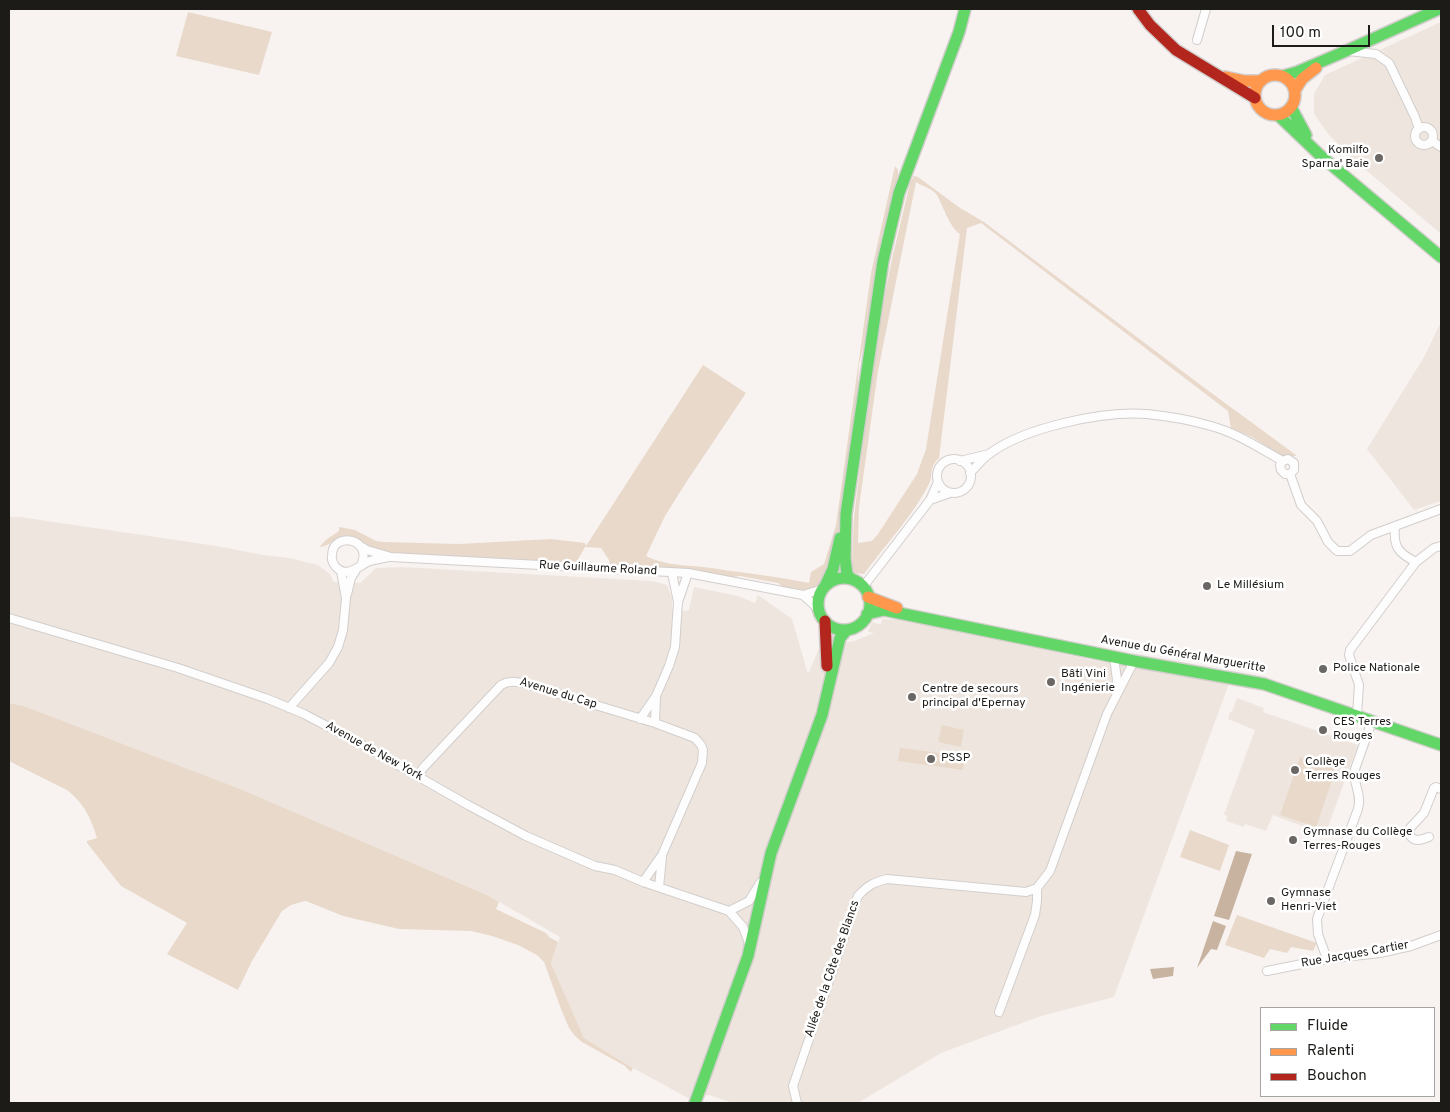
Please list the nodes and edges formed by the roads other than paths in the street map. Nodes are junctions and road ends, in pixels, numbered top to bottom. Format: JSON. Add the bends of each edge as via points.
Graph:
{"nodes":[{"id":1,"x":965,"y":9,"type":"edge"},
{"id":2,"x":1138,"y":9,"type":"edge"},
{"id":3,"x":1206,"y":9,"type":"edge"},
{"id":4,"x":1439,"y":9,"type":"edge"},
{"id":5,"x":1197,"y":40,"type":"dead end"},
{"id":6,"x":1346,"y":51,"type":"junction"},
{"id":7,"x":1332,"y":57,"type":"junction"},
{"id":8,"x":1214,"y":74,"type":"junction"},
{"id":9,"x":1283,"y":76,"type":"junction"},
{"id":10,"x":1260,"y":81,"type":"junction"},
{"id":11,"x":1295,"y":90,"type":"junction"},
{"id":12,"x":1255,"y":98,"type":"junction"},
{"id":13,"x":1291,"y":108,"type":"junction"},
{"id":14,"x":1278,"y":115,"type":"junction"},
{"id":15,"x":1419,"y":128,"type":"junction"},
{"id":16,"x":1432,"y":141,"type":"junction"},
{"id":17,"x":1441,"y":147,"type":"edge"},
{"id":18,"x":1322,"y":157,"type":"junction"},
{"id":19,"x":1441,"y":257,"type":"edge"},
{"id":20,"x":989,"y":454,"type":"junction"},
{"id":21,"x":960,"y":461,"type":"junction"},
{"id":22,"x":970,"y":473,"type":"junction"},
{"id":23,"x":938,"y":482,"type":"junction"},
{"id":24,"x":950,"y":493,"type":"junction"},
{"id":25,"x":930,"y":500,"type":"junction"},
{"id":26,"x":1441,"y":509,"type":"edge"},
{"id":27,"x":846,"y":514,"type":"junction"},
{"id":28,"x":1395,"y":526,"type":"junction"},
{"id":29,"x":360,"y":546,"type":"junction"},
{"id":30,"x":1441,"y":546,"type":"edge"},
{"id":31,"x":391,"y":557,"type":"junction"},
{"id":32,"x":1416,"y":562,"type":"junction"},
{"id":33,"x":359,"y":567,"type":"junction"},
{"id":34,"x":341,"y":571,"type":"junction"},
{"id":35,"x":672,"y":572,"type":"junction"},
{"id":36,"x":688,"y":573,"type":"junction"},
{"id":37,"x":851,"y":579,"type":"junction"},
{"id":38,"x":824,"y":587,"type":"junction"},
{"id":39,"x":866,"y":592,"type":"junction"},
{"id":40,"x":803,"y":595,"type":"junction"},
{"id":41,"x":346,"y":598,"type":"junction"},
{"id":42,"x":678,"y":602,"type":"junction"},
{"id":43,"x":867,"y":614,"type":"junction"},
{"id":44,"x":912,"y":615,"type":"junction"},
{"id":45,"x":822,"y":616,"type":"junction"},
{"id":46,"x":9,"y":618,"type":"edge"},
{"id":47,"x":846,"y":630,"type":"junction"},
{"id":48,"x":1114,"y":657,"type":"junction"},
{"id":49,"x":1134,"y":661,"type":"junction"},
{"id":50,"x":828,"y":685,"type":"junction"},
{"id":51,"x":656,"y":696,"type":"junction"},
{"id":52,"x":1115,"y":697,"type":"junction"},
{"id":53,"x":289,"y":708,"type":"junction"},
{"id":54,"x":1357,"y":714,"type":"junction"},
{"id":55,"x":640,"y":719,"type":"junction"},
{"id":56,"x":1372,"y":720,"type":"junction"},
{"id":57,"x":655,"y":723,"type":"junction"},
{"id":58,"x":1441,"y":745,"type":"edge"},
{"id":59,"x":418,"y":776,"type":"junction"},
{"id":60,"x":1441,"y":789,"type":"edge"},
{"id":61,"x":1429,"y":837,"type":"dead end"},
{"id":62,"x":662,"y":855,"type":"junction"},
{"id":63,"x":766,"y":873,"type":"junction"},
{"id":64,"x":643,"y":882,"type":"junction"},
{"id":65,"x":659,"y":887,"type":"junction"},
{"id":66,"x":1037,"y":888,"type":"junction"},
{"id":67,"x":729,"y":911,"type":"junction"},
{"id":68,"x":1441,"y":935,"type":"edge"},
{"id":69,"x":750,"y":950,"type":"junction"},
{"id":70,"x":1327,"y":959,"type":"junction"},
{"id":71,"x":1267,"y":971,"type":"dead end"},
{"id":72,"x":999,"y":1012,"type":"dead end"},
{"id":73,"x":695,"y":1103,"type":"edge"},
{"id":74,"x":797,"y":1103,"type":"edge"}],
"edges":[{"from":1,"to":27,"type":"main road","via":[[893,214],[876,298]]},
{"from":2,"to":8,"type":"main road","via":[[1170,47]]},
{"from":3,"to":5,"type":"street"},
{"from":4,"to":6,"type":"main road"},
{"from":6,"to":7,"type":"main road"},
{"from":6,"to":15,"type":"street","via":[[1376,54],[1389,63]]},
{"from":7,"to":9,"type":"main road"},
{"from":7,"to":11,"type":"main road","via":[[1308,73]]},
{"from":8,"to":10,"type":"main road"},
{"from":8,"to":12,"type":"main road"},
{"from":9,"to":10,"type":"main road","via":[[1271,75]]},
{"from":9,"to":11,"type":"main road"},
{"from":10,"to":12,"type":"main road"},
{"from":11,"to":13,"type":"main road"},
{"from":12,"to":14,"type":"main road","via":[[1260,109]]},
{"from":13,"to":14,"type":"main road"},
{"from":13,"to":18,"type":"main road"},
{"from":14,"to":18,"type":"main road"},
{"from":15,"to":16,"type":"street","via":[[1431,130],[1434,134]]},
{"from":15,"to":16,"type":"street","via":[[1415,134],[1417,142],[1425,146]]},
{"from":16,"to":17,"type":"street"},
{"from":18,"to":19,"type":"main road"},
{"from":20,"to":21,"type":"street"},
{"from":20,"to":22,"type":"street"},
{"from":20,"to":28,"type":"street","via":[[1039,430],[1074,422],[1113,415],[1146,414],[1180,419],[1211,426],[1246,440],[1283,461],[1281,470],[1290,474],[1301,505],[1317,521],[1337,551],[1350,551],[1371,535]]},
{"from":21,"to":22,"type":"street"},
{"from":21,"to":23,"type":"street","via":[[944,462],[938,471]]},
{"from":22,"to":24,"type":"street","via":[[969,484],[961,492]]},
{"from":23,"to":24,"type":"street"},
{"from":23,"to":25,"type":"street"},
{"from":24,"to":25,"type":"street"},
{"from":25,"to":39,"type":"street"},
{"from":26,"to":28,"type":"street"},
{"from":27,"to":37,"type":"main road","via":[[845,558]]},
{"from":27,"to":38,"type":"main road","via":[[834,566]]},
{"from":28,"to":32,"type":"street","via":[[1396,548]]},
{"from":29,"to":31,"type":"street","name":"Rue Guillaume Roland"},
{"from":29,"to":33,"type":"street","via":[[364,558]]},
{"from":29,"to":34,"type":"street","via":[[346,540],[334,547],[332,561]]},
{"from":30,"to":32,"type":"street"},
{"from":31,"to":33,"type":"street","name":"Rue Guillaume Roland"},
{"from":31,"to":35,"type":"street","name":"Rue Guillaume Roland"},
{"from":32,"to":54,"type":"street","via":[[1350,650],[1359,686]]},
{"from":33,"to":34,"type":"street"},
{"from":33,"to":41,"type":"street","via":[[351,578]]},
{"from":34,"to":41,"type":"street"},
{"from":35,"to":36,"type":"street","name":"Rue Guillaume Roland"},
{"from":35,"to":42,"type":"street"},
{"from":36,"to":40,"type":"street","name":"Rue Guillaume Roland"},
{"from":36,"to":42,"type":"street"},
{"from":37,"to":38,"type":"main road","via":[[839,579]]},
{"from":37,"to":39,"type":"main road"},
{"from":38,"to":40,"type":"street"},
{"from":38,"to":45,"type":"main road","via":[[819,596]]},
{"from":39,"to":43,"type":"main road"},
{"from":39,"to":44,"type":"main road","name":"Avenue du Général Margueritte"},
{"from":40,"to":45,"type":"street"},
{"from":41,"to":53,"type":"street","via":[[338,646],[329,663]]},
{"from":42,"to":51,"type":"street","via":[[675,647]]},
{"from":43,"to":44,"type":"main road","name":"Avenue du Général Margueritte","via":[[884,610]]},
{"from":43,"to":47,"type":"main road","via":[[859,624]]},
{"from":44,"to":48,"type":"main road","name":"Avenue du Général Margueritte"},
{"from":45,"to":47,"type":"main road","via":[[832,627]]},
{"from":45,"to":50,"type":"main road","via":[[827,635]]},
{"from":46,"to":53,"type":"street","name":"Avenue de New York","via":[[178,668]]},
{"from":47,"to":50,"type":"main road","via":[[840,638]]},
{"from":48,"to":49,"type":"main road","name":"Avenue du Général Margueritte"},
{"from":48,"to":52,"type":"street"},
{"from":49,"to":52,"type":"street"},
{"from":49,"to":54,"type":"main road","name":"Avenue du Général Margueritte","via":[[1264,684]]},
{"from":50,"to":63,"type":"main road","via":[[822,714],[778,831]]},
{"from":51,"to":55,"type":"street"},
{"from":51,"to":57,"type":"street"},
{"from":52,"to":66,"type":"street","via":[[1050,871]]},
{"from":53,"to":59,"type":"street","name":"Avenue de New York"},
{"from":54,"to":56,"type":"main road","name":"Avenue du Général Margueritte"},
{"from":55,"to":57,"type":"street","name":"Avenue du Cap"},
{"from":55,"to":59,"type":"street","name":"Avenue du Cap","via":[[526,684],[507,682]]},
{"from":56,"to":58,"type":"main road","name":"Avenue du Général Margueritte"},
{"from":56,"to":70,"type":"street","via":[[1354,772],[1360,796],[1358,809],[1318,918],[1318,934]]},
{"from":57,"to":62,"type":"street","name":"Avenue du Cap","via":[[695,738],[702,745],[704,756]]},
{"from":59,"to":64,"type":"street","name":"Avenue de New York","via":[[526,836],[595,866],[615,870]]},
{"from":60,"to":61,"type":"street","via":[[1434,788],[1424,813],[1410,828],[1409,834],[1414,840]]},
{"from":62,"to":64,"type":"street"},
{"from":62,"to":65,"type":"street"},
{"from":63,"to":67,"type":"street","via":[[749,901]]},
{"from":63,"to":69,"type":"main road"},
{"from":64,"to":65,"type":"street","name":"Avenue de New York"},
{"from":65,"to":67,"type":"street","name":"Avenue de New York"},
{"from":66,"to":72,"type":"street","via":[[1035,915]]},
{"from":66,"to":74,"type":"street","name":"Allée de la Côte des Blancs","via":[[1026,892],[887,879],[866,887],[858,896],[793,1086]]},
{"from":67,"to":69,"type":"street","via":[[743,927]]},
{"from":68,"to":70,"type":"street","name":"Rue Jacques Cartier","via":[[1411,946]]},
{"from":69,"to":73,"type":"main road"},
{"from":70,"to":71,"type":"street","name":"Rue Jacques Cartier"}]}
